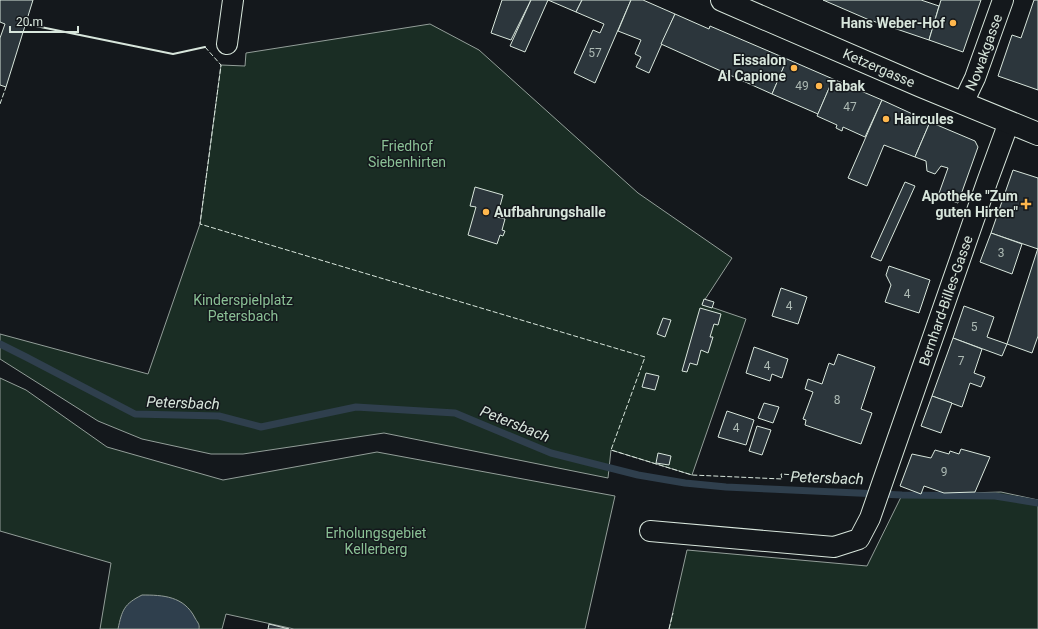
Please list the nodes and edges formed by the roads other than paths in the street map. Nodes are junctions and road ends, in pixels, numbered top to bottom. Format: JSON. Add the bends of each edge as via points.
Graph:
{"nodes":[{"id":1,"x":234,"y":0,"type":"edge"},
{"id":2,"x":722,"y":0,"type":"edge"},
{"id":3,"x":1003,"y":0,"type":"edge"},
{"id":4,"x":227,"y":44,"type":"dead end"},
{"id":5,"x":963,"y":104,"type":"junction"},
{"id":6,"x":1009,"y":122,"type":"junction"},
{"id":7,"x":1038,"y":134,"type":"edge"},
{"id":8,"x":650,"y":531,"type":"dead end"}],
"edges":[{"from":1,"to":4,"type":"street"},
{"from":2,"to":5,"type":"main road","name":"Ketzergasse"},
{"from":3,"to":5,"type":"street","name":"Nowakgasse"},
{"from":5,"to":6,"type":"main road","name":"Ketzergasse"},
{"from":6,"to":7,"type":"main road","name":"Ketzergasse"},
{"from":6,"to":8,"type":"street","name":"Bernhard-Billes-Gasse","via":[[870,518],[859,539],[834,546]]}]}
